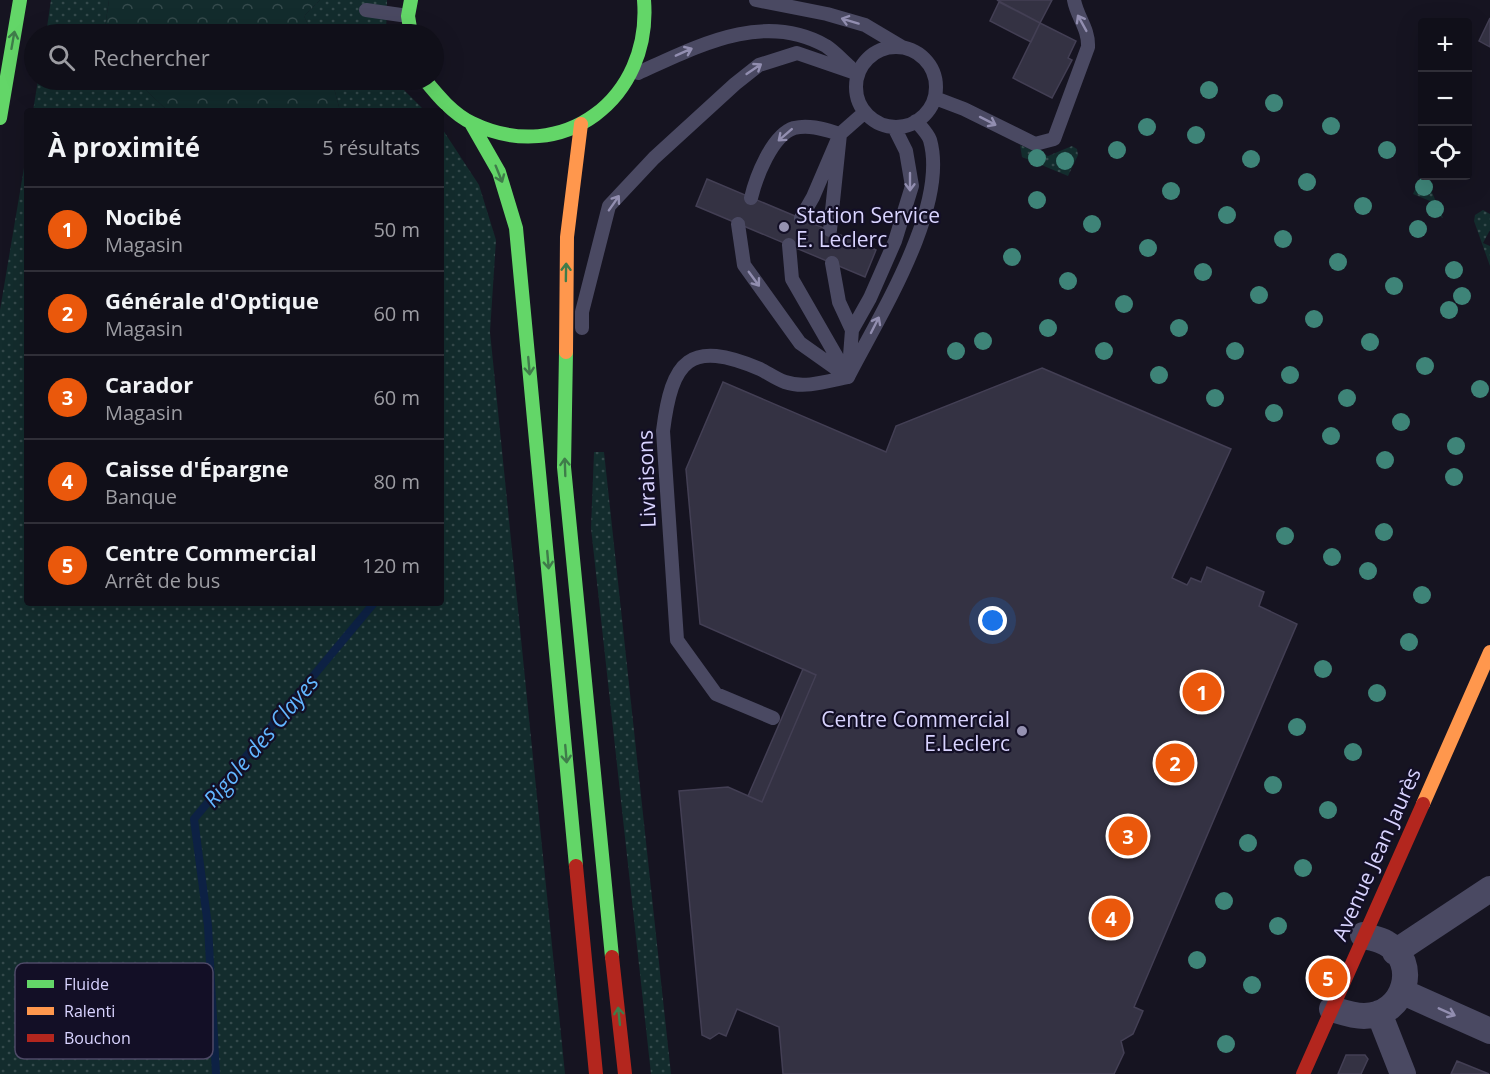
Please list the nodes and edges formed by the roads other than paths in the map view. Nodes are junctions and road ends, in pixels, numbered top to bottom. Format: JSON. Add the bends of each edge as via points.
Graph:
{"nodes":[{"id":1,"x":20,"y":0,"type":"edge"},
{"id":2,"x":411,"y":0,"type":"edge"},
{"id":3,"x":644,"y":0,"type":"edge"},
{"id":4,"x":756,"y":0,"type":"edge"},
{"id":5,"x":1074,"y":0,"type":"edge"},
{"id":6,"x":366,"y":10,"type":"dead end"},
{"id":7,"x":408,"y":16,"type":"junction"},
{"id":8,"x":409,"y":24,"type":"edge"},
{"id":9,"x":902,"y":47,"type":"junction"},
{"id":10,"x":858,"y":74,"type":"junction"},
{"id":11,"x":631,"y":76,"type":"junction"},
{"id":12,"x":433,"y":90,"type":"edge"},
{"id":13,"x":935,"y":98,"type":"junction"},
{"id":14,"x":865,"y":112,"type":"junction"},
{"id":15,"x":0,"y":118,"type":"edge"},
{"id":16,"x":916,"y":121,"type":"junction"},
{"id":17,"x":471,"y":123,"type":"junction"},
{"id":18,"x":581,"y":124,"type":"junction"},
{"id":19,"x":894,"y":127,"type":"junction"},
{"id":20,"x":840,"y":134,"type":"junction"},
{"id":21,"x":751,"y":198,"type":"dead end"},
{"id":22,"x":801,"y":218,"type":"dead end"},
{"id":23,"x":738,"y":224,"type":"dead end"},
{"id":24,"x":830,"y":230,"type":"dead end"},
{"id":25,"x":789,"y":245,"type":"dead end"},
{"id":26,"x":832,"y":263,"type":"dead end"},
{"id":27,"x":852,"y":330,"type":"junction"},
{"id":28,"x":581,"y":345,"type":"dead end"},
{"id":29,"x":848,"y":377,"type":"junction"},
{"id":30,"x":580,"y":378,"type":"dead end"},
{"id":31,"x":1490,"y":652,"type":"edge"},
{"id":32,"x":773,"y":718,"type":"dead end"},
{"id":33,"x":596,"y":802,"type":"junction"},
{"id":34,"x":1490,"y":889,"type":"edge"},
{"id":35,"x":1363,"y":935,"type":"junction"},
{"id":36,"x":1395,"y":952,"type":"junction"},
{"id":37,"x":1403,"y":993,"type":"junction"},
{"id":38,"x":1332,"y":1009,"type":"junction"},
{"id":39,"x":1379,"y":1014,"type":"junction"},
{"id":40,"x":1490,"y":1031,"type":"edge"},
{"id":41,"x":596,"y":1074,"type":"edge"},
{"id":42,"x":625,"y":1074,"type":"edge"},
{"id":43,"x":1303,"y":1074,"type":"edge"},
{"id":44,"x":1403,"y":1074,"type":"edge"}],
"edges":[{"from":15,"to":1,"type":"main road","one_way":true},
{"from":2,"to":7,"type":"main road"},
{"from":3,"to":11,"type":"main road","via":[[642,49]]},
{"from":9,"to":4,"type":"lane","one_way":true,"via":[[865,25]]},
{"from":13,"to":5,"type":"lane","one_way":true,"via":[[1035,144],[1054,139],[1088,47],[1089,34]]},
{"from":6,"to":7,"type":"lane"},
{"from":7,"to":8,"type":"main road"},
{"from":9,"to":10,"type":"lane","via":[[875,52]]},
{"from":9,"to":13,"type":"lane","via":[[914,50],[930,66]]},
{"from":11,"to":10,"type":"lane","one_way":true,"via":[[710,41],[754,30],[788,32],[826,46]]},
{"from":10,"to":14,"type":"lane","via":[[858,100]]},
{"from":28,"to":10,"type":"lane","one_way":true,"via":[[582,312],[609,206],[654,158],[759,65],[797,53]]},
{"from":11,"to":18,"type":"main road","via":[[609,104]]},
{"from":12,"to":17,"type":"main road"},
{"from":13,"to":16,"type":"lane","via":[[930,109]]},
{"from":14,"to":19,"type":"lane","via":[[873,120]]},
{"from":14,"to":20,"type":"lane"},
{"from":16,"to":19,"type":"lane"},
{"from":29,"to":16,"type":"lane","one_way":true,"via":[[918,240],[929,198],[932,162],[930,139]]},
{"from":17,"to":18,"type":"main road","via":[[497,134],[525,137],[554,134]]},
{"from":17,"to":41,"type":"main road","one_way":true,"via":[[499,172],[516,228]]},
{"from":33,"to":18,"type":"main road","one_way":true,"via":[[564,467],[567,237]]},
{"from":19,"to":27,"type":"lane","one_way":true,"via":[[906,151],[912,186],[895,241]]},
{"from":20,"to":21,"type":"lane","one_way":true,"via":[[814,127],[792,128],[773,146],[756,178]]},
{"from":20,"to":22,"type":"lane"},
{"from":20,"to":24,"type":"lane"},
{"from":23,"to":29,"type":"lane","one_way":true,"via":[[744,265],[800,343]]},
{"from":25,"to":29,"type":"lane","via":[[792,279]]},
{"from":26,"to":27,"type":"lane","via":[[839,302]]},
{"from":27,"to":29,"type":"lane"},
{"from":29,"to":32,"type":"lane","name":"Livraisons","via":[[806,385],[785,382],[729,358],[709,354],[690,358],[676,374],[667,399],[663,431],[677,640],[716,694]]},
{"from":30,"to":33,"type":"lane","via":[[579,556]]},
{"from":31,"to":35,"type":"main road","name":"Avenue Jean Jaurès"},
{"from":42,"to":33,"type":"main road","one_way":true},
{"from":34,"to":36,"type":"street"},
{"from":35,"to":36,"type":"street","via":[[1387,943]]},
{"from":35,"to":38,"type":"main road","name":"Avenue Jean Jaurès"},
{"from":36,"to":37,"type":"street","via":[[1405,969]]},
{"from":37,"to":39,"type":"street","via":[[1393,1006]]},
{"from":37,"to":40,"type":"street","one_way":true},
{"from":38,"to":39,"type":"street","via":[[1365,1016]]},
{"from":38,"to":43,"type":"main road","name":"Avenue Jean Jaurès"},
{"from":39,"to":44,"type":"street"}]}
